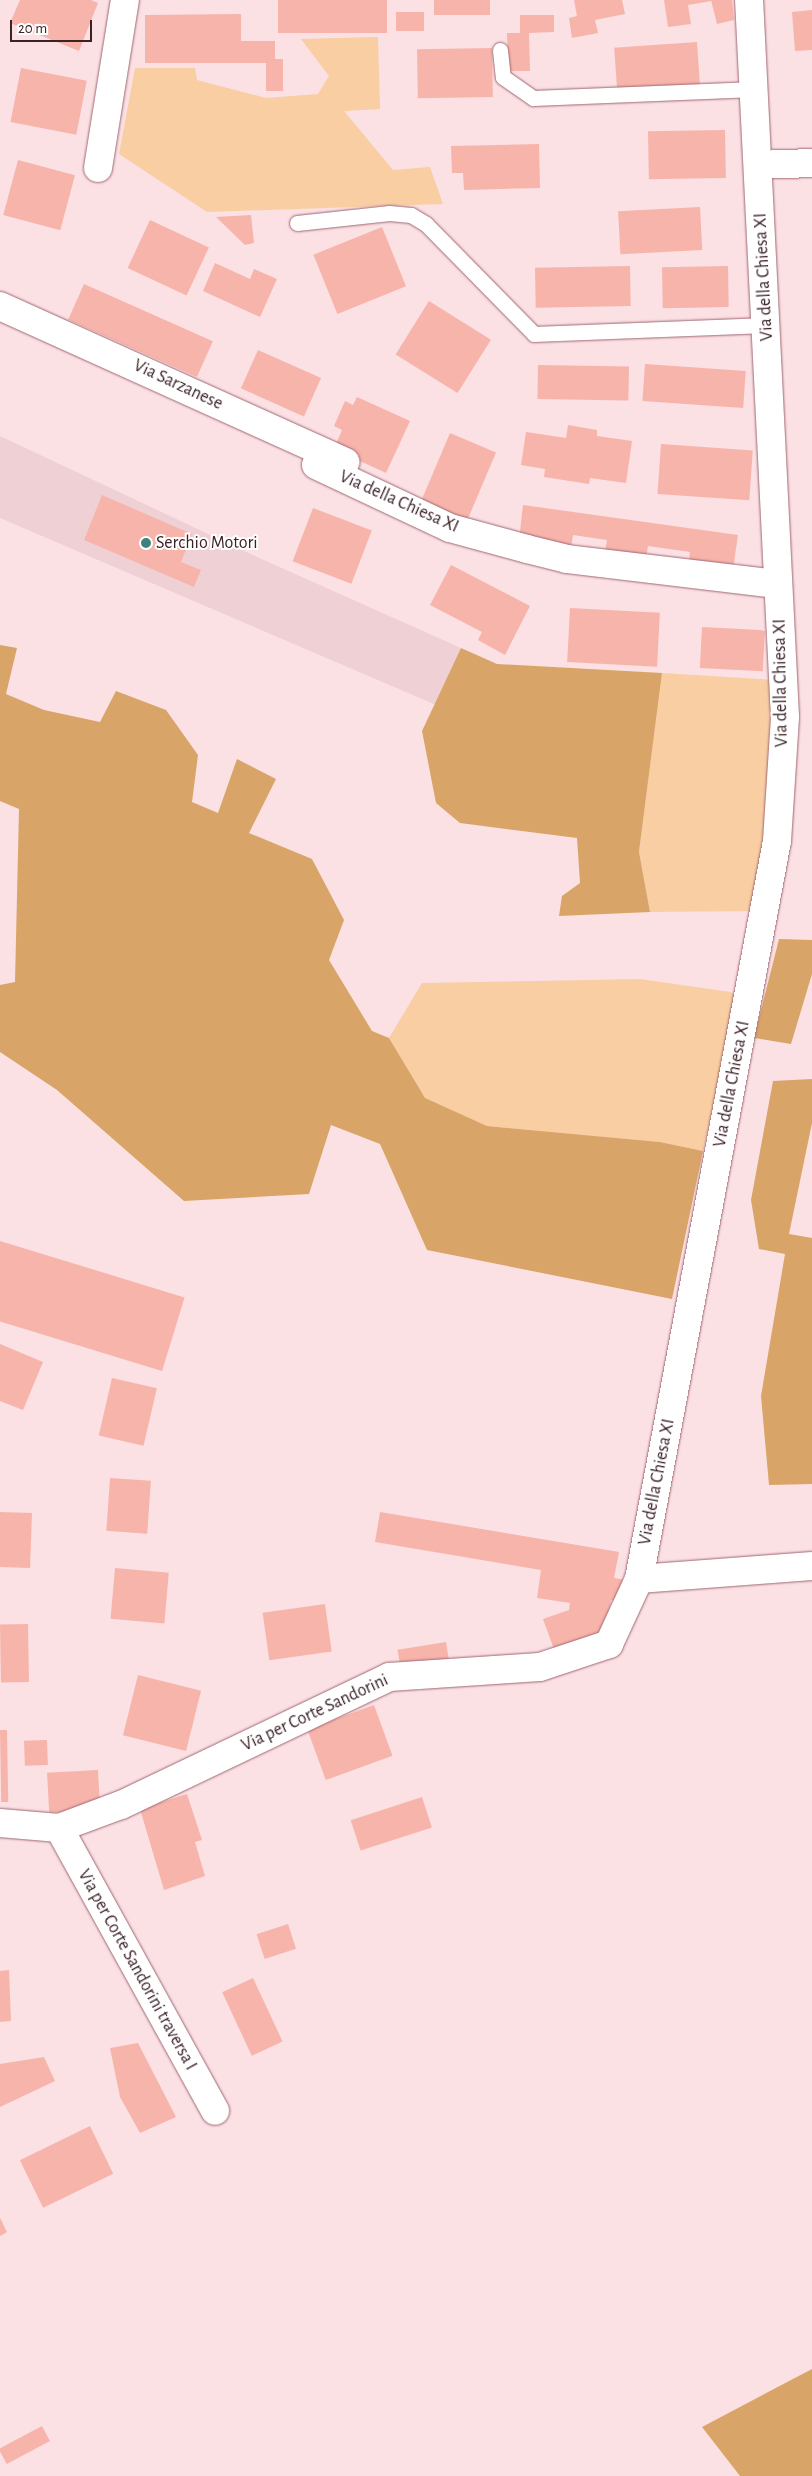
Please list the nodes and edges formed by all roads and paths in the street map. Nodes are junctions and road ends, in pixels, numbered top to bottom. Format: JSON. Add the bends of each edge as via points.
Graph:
{"nodes":[{"id":1,"x":125,"y":0,"type":"edge"},
{"id":2,"x":750,"y":0,"type":"edge"},
{"id":3,"x":500,"y":50,"type":"dead end"},
{"id":4,"x":755,"y":89,"type":"junction"},
{"id":5,"x":812,"y":162,"type":"edge"},
{"id":6,"x":758,"y":165,"type":"junction"},
{"id":7,"x":98,"y":168,"type":"dead end"},
{"id":8,"x":297,"y":223,"type":"dead end"},
{"id":9,"x":0,"y":306,"type":"edge"},
{"id":10,"x":766,"y":325,"type":"junction"},
{"id":11,"x":316,"y":465,"type":"dead end"},
{"id":12,"x":355,"y":466,"type":"dead end"},
{"id":13,"x":778,"y":584,"type":"junction"},
{"id":14,"x":812,"y":1566,"type":"edge"},
{"id":15,"x":639,"y":1579,"type":"junction"},
{"id":16,"x":0,"y":1823,"type":"edge"},
{"id":17,"x":59,"y":1828,"type":"junction"},
{"id":18,"x":215,"y":2112,"type":"dead end"}],
"edges":[{"from":1,"to":7,"type":"street"},
{"from":2,"to":4,"type":"street","name":"Via della Chiesa XI"},
{"from":3,"to":4,"type":"lane","via":[[503,77],[533,98]]},
{"from":4,"to":6,"type":"street","name":"Via della Chiesa XI"},
{"from":5,"to":6,"type":"street"},
{"from":6,"to":10,"type":"street","name":"Via della Chiesa XI"},
{"from":8,"to":10,"type":"lane","via":[[389,213],[411,215],[426,224],[534,334]]},
{"from":9,"to":12,"type":"street","name":"Via Sarzanese"},
{"from":10,"to":13,"type":"street","name":"Via della Chiesa XI"},
{"from":11,"to":13,"type":"street","name":"Via della Chiesa XI","via":[[450,528],[526,550],[567,559]]},
{"from":13,"to":15,"type":"street","name":"Via della Chiesa XI","via":[[785,717],[777,841]]},
{"from":14,"to":15,"type":"street"},
{"from":15,"to":17,"type":"street","name":"Via per Corte Sandorini","via":[[609,1644],[540,1666],[389,1677],[121,1805]]},
{"from":16,"to":17,"type":"street","name":"Via per Corte Sandorini"},
{"from":17,"to":18,"type":"street","name":"Via per Corte Sandorini traversa I"}]}
